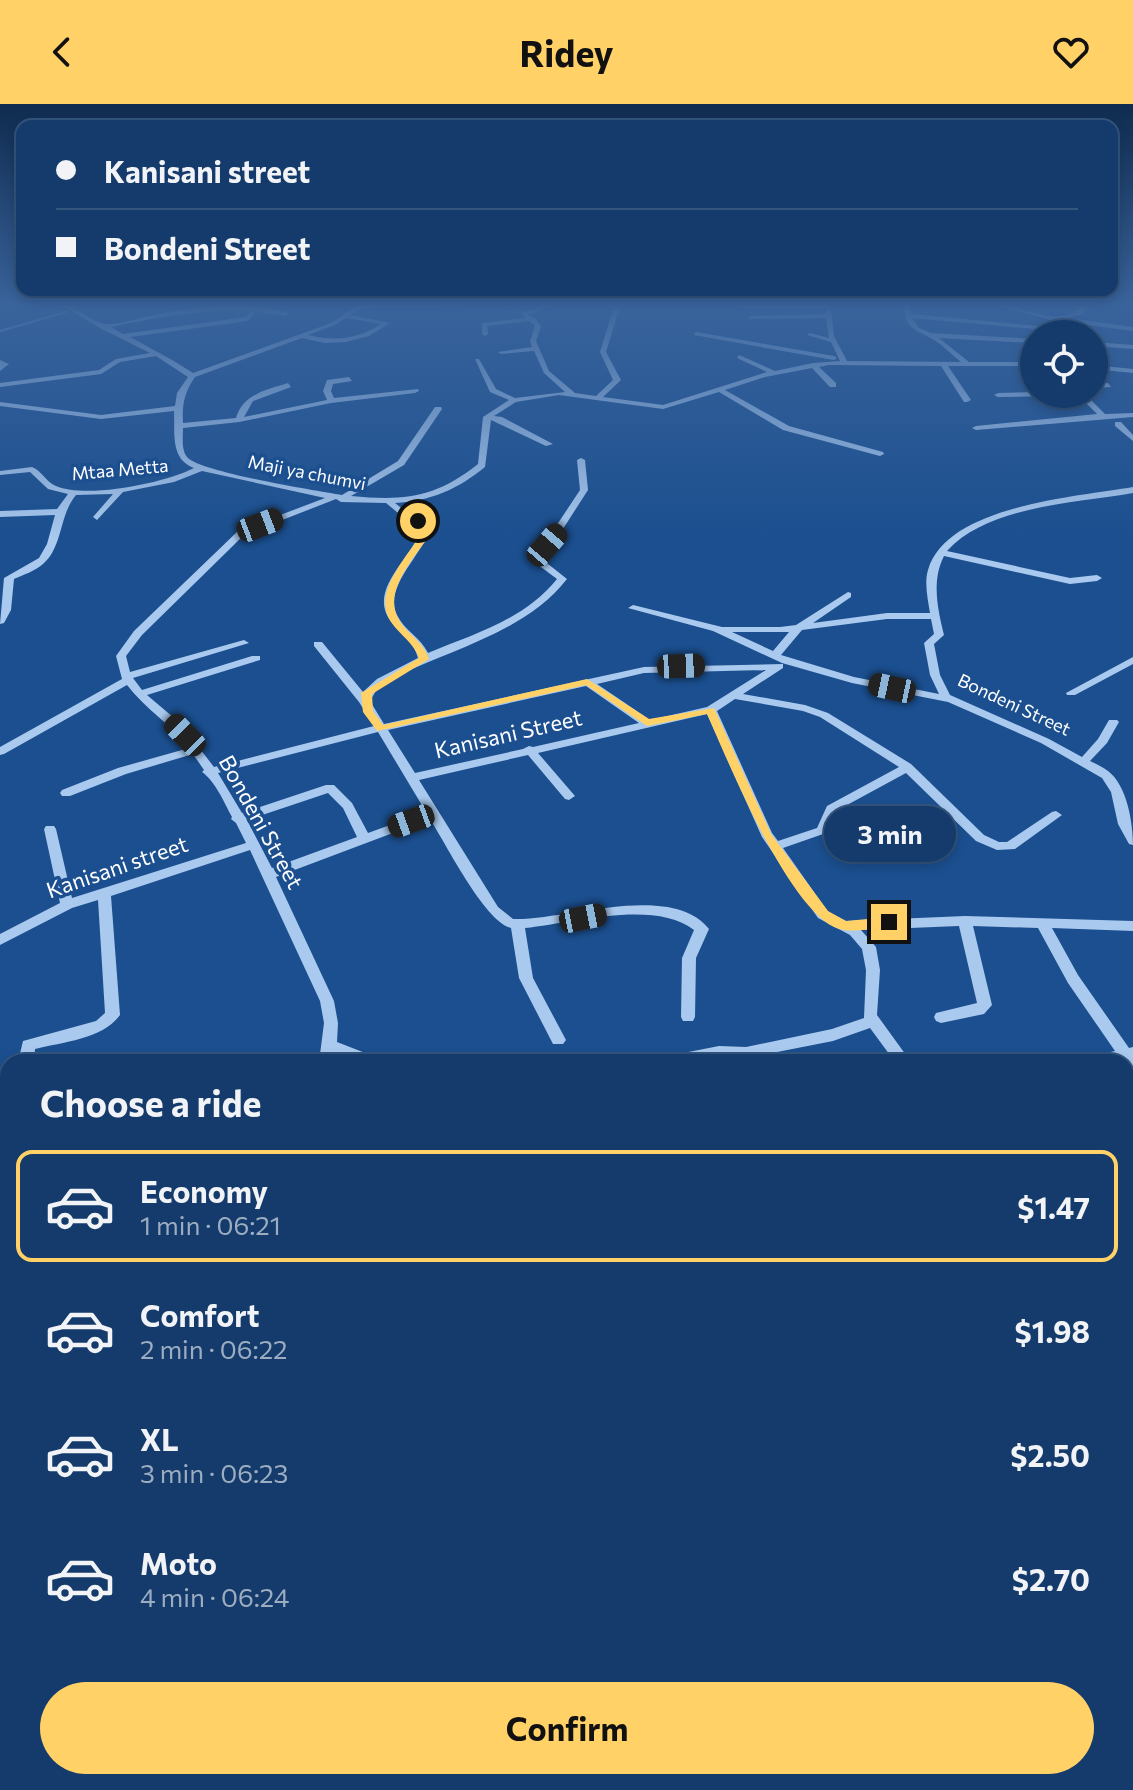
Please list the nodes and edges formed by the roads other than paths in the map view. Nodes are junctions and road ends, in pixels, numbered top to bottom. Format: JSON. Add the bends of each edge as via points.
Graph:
{"nodes":[{"id":1,"x":32,"y":382,"type":"edge"},
{"id":2,"x":188,"y":382,"type":"edge"},
{"id":3,"x":332,"y":382,"type":"edge"},
{"id":4,"x":489,"y":382,"type":"edge"},
{"id":5,"x":556,"y":382,"type":"edge"},
{"id":6,"x":615,"y":382,"type":"edge"},
{"id":7,"x":744,"y":382,"type":"edge"},
{"id":8,"x":830,"y":382,"type":"edge"},
{"id":9,"x":955,"y":382,"type":"edge"},
{"id":10,"x":408,"y":384,"type":"dead end"},
{"id":11,"x":288,"y":385,"type":"dead end"},
{"id":12,"x":833,"y":385,"type":"dead end"},
{"id":13,"x":1,"y":386,"type":"edge"},
{"id":14,"x":719,"y":389,"type":"junction"},
{"id":15,"x":571,"y":393,"type":"junction"},
{"id":16,"x":998,"y":395,"type":"dead end"},
{"id":17,"x":1020,"y":395,"type":"edge"},
{"id":18,"x":600,"y":396,"type":"junction"},
{"id":19,"x":514,"y":400,"type":"junction"},
{"id":20,"x":967,"y":400,"type":"dead end"},
{"id":21,"x":331,"y":401,"type":"junction"},
{"id":22,"x":0,"y":404,"type":"edge"},
{"id":23,"x":178,"y":408,"type":"junction"},
{"id":24,"x":1098,"y":408,"type":"edge"},
{"id":25,"x":438,"y":409,"type":"dead end"},
{"id":26,"x":1133,"y":415,"type":"edge"},
{"id":27,"x":1107,"y":416,"type":"junction"},
{"id":28,"x":487,"y":417,"type":"junction"},
{"id":29,"x":239,"y":420,"type":"junction"},
{"id":30,"x":1118,"y":424,"type":"junction"},
{"id":31,"x":1133,"y":424,"type":"edge"},
{"id":32,"x":1017,"y":425,"type":"junction"},
{"id":33,"x":180,"y":426,"type":"junction"},
{"id":34,"x":976,"y":428,"type":"dead end"},
{"id":35,"x":1032,"y":436,"type":"dead end"},
{"id":36,"x":1133,"y":439,"type":"edge"},
{"id":37,"x":549,"y":444,"type":"dead end"},
{"id":38,"x":880,"y":454,"type":"dead end"},
{"id":39,"x":581,"y":460,"type":"dead end"},
{"id":40,"x":201,"y":468,"type":"junction"},
{"id":41,"x":0,"y":473,"type":"edge"},
{"id":42,"x":121,"y":489,"type":"junction"},
{"id":43,"x":1133,"y":490,"type":"edge"},
{"id":44,"x":74,"y":492,"type":"junction"},
{"id":45,"x":338,"y":498,"type":"junction"},
{"id":46,"x":390,"y":503,"type":"junction"},
{"id":47,"x":57,"y":512,"type":"junction"},
{"id":48,"x":0,"y":514,"type":"edge"},
{"id":49,"x":97,"y":517,"type":"dead end"},
{"id":50,"x":941,"y":553,"type":"junction"},
{"id":51,"x":1097,"y":578,"type":"dead end"},
{"id":52,"x":4,"y":579,"type":"edge"},
{"id":53,"x":848,"y":595,"type":"dead end"},
{"id":54,"x":633,"y":608,"type":"dead end"},
{"id":55,"x":936,"y":616,"type":"junction"},
{"id":56,"x":0,"y":621,"type":"edge"},
{"id":57,"x":798,"y":628,"type":"junction"},
{"id":58,"x":717,"y":629,"type":"junction"},
{"id":59,"x":244,"y":643,"type":"dead end"},
{"id":60,"x":318,"y":644,"type":"dead end"},
{"id":61,"x":256,"y":658,"type":"dead end"},
{"id":62,"x":424,"y":659,"type":"junction"},
{"id":63,"x":1133,"y":660,"type":"edge"},
{"id":64,"x":780,"y":661,"type":"junction"},
{"id":65,"x":127,"y":679,"type":"junction"},
{"id":66,"x":587,"y":682,"type":"junction"},
{"id":67,"x":1071,"y":693,"type":"dead end"},
{"id":68,"x":139,"y":694,"type":"junction"},
{"id":69,"x":735,"y":696,"type":"junction"},
{"id":70,"x":949,"y":699,"type":"junction"},
{"id":71,"x":364,"y":701,"type":"junction"},
{"id":72,"x":711,"y":710,"type":"junction"},
{"id":73,"x":1113,"y":722,"type":"dead end"},
{"id":74,"x":647,"y":723,"type":"junction"},
{"id":75,"x":380,"y":728,"type":"junction"},
{"id":76,"x":529,"y":749,"type":"junction"},
{"id":77,"x":195,"y":750,"type":"junction"},
{"id":78,"x":0,"y":752,"type":"edge"},
{"id":79,"x":1084,"y":761,"type":"junction"},
{"id":80,"x":907,"y":767,"type":"junction"},
{"id":81,"x":208,"y":772,"type":"junction"},
{"id":82,"x":414,"y":777,"type":"junction"},
{"id":83,"x":66,"y":793,"type":"dead end"},
{"id":84,"x":569,"y":796,"type":"dead end"},
{"id":85,"x":434,"y":813,"type":"junction"},
{"id":86,"x":1056,"y":815,"type":"dead end"},
{"id":87,"x":237,"y":819,"type":"junction"},
{"id":88,"x":50,"y":829,"type":"dead end"},
{"id":89,"x":364,"y":838,"type":"junction"},
{"id":90,"x":1133,"y":841,"type":"edge"},
{"id":91,"x":253,"y":845,"type":"junction"},
{"id":92,"x":776,"y":846,"type":"junction"},
{"id":93,"x":268,"y":875,"type":"junction"},
{"id":94,"x":104,"y":894,"type":"junction"},
{"id":95,"x":67,"y":905,"type":"junction"},
{"id":96,"x":965,"y":921,"type":"junction"},
{"id":97,"x":1042,"y":923,"type":"junction"},
{"id":98,"x":517,"y":924,"type":"junction"},
{"id":99,"x":844,"y":926,"type":"junction"},
{"id":100,"x":1133,"y":926,"type":"edge"},
{"id":101,"x":0,"y":940,"type":"edge"},
{"id":102,"x":688,"y":1017,"type":"dead end"},
{"id":103,"x":941,"y":1017,"type":"dead end"},
{"id":104,"x":873,"y":1021,"type":"junction"},
{"id":105,"x":558,"y":1040,"type":"dead end"},
{"id":106,"x":749,"y":1052,"type":"junction"},
{"id":107,"x":25,"y":1054,"type":"edge"},
{"id":108,"x":328,"y":1054,"type":"edge"},
{"id":109,"x":717,"y":1054,"type":"edge"},
{"id":110,"x":753,"y":1054,"type":"edge"},
{"id":111,"x":897,"y":1054,"type":"edge"},
{"id":112,"x":1128,"y":1054,"type":"edge"}],
"edges":[{"from":1,"to":13,"type":"street"},
{"from":2,"to":23,"type":"street"},
{"from":3,"to":21,"type":"street","via":[[327,391]]},
{"from":4,"to":19,"type":"street","via":[[493,390]]},
{"from":5,"to":15,"type":"street"},
{"from":6,"to":18,"type":"street"},
{"from":7,"to":14,"type":"street"},
{"from":8,"to":12,"type":"street"},
{"from":9,"to":20,"type":"street"},
{"from":10,"to":21,"type":"street","via":[[415,391]]},
{"from":11,"to":29,"type":"street","via":[[247,399]]},
{"from":14,"to":18,"type":"street","via":[[663,407]]},
{"from":14,"to":38,"type":"street","via":[[786,428]]},
{"from":15,"to":18,"type":"street"},
{"from":15,"to":19,"type":"street"},
{"from":16,"to":17,"type":"street"},
{"from":19,"to":28,"type":"street"},
{"from":21,"to":29,"type":"street"},
{"from":22,"to":23,"type":"street","via":[[101,417]]},
{"from":23,"to":33,"type":"street"},
{"from":24,"to":27,"type":"street"},
{"from":25,"to":45,"type":"street","via":[[401,463]]},
{"from":26,"to":27,"type":"street"},
{"from":27,"to":30,"type":"street"},
{"from":27,"to":32,"type":"street"},
{"from":28,"to":37,"type":"street"},
{"from":28,"to":46,"type":"street","name":"Maji ya chumvi","via":[[482,465],[473,475]]},
{"from":29,"to":33,"type":"street"},
{"from":30,"to":31,"type":"street"},
{"from":30,"to":36,"type":"street"},
{"from":32,"to":34,"type":"street"},
{"from":32,"to":35,"type":"street"},
{"from":33,"to":40,"type":"street","via":[[180,453]]},
{"from":39,"to":62,"type":"street","via":[[584,490],[538,561],[562,579],[550,596]]},
{"from":40,"to":42,"type":"street","name":"Mtaa Metta","via":[[176,482]]},
{"from":40,"to":45,"type":"street","name":"Maji ya chumvi"},
{"from":41,"to":44,"type":"street","name":"Mtaa Metta","via":[[32,469],[46,485]]},
{"from":42,"to":44,"type":"street","name":"Mtaa Metta"},
{"from":42,"to":49,"type":"street"},
{"from":43,"to":50,"type":"street","via":[[998,517],[962,535]]},
{"from":44,"to":47,"type":"street"},
{"from":45,"to":46,"type":"street","name":"Maji ya chumvi"},
{"from":45,"to":65,"type":"street","via":[[241,533],[129,643],[121,656]]},
{"from":46,"to":62,"type":"street","via":[[425,530],[388,601],[394,620]]},
{"from":47,"to":48,"type":"street"},
{"from":47,"to":52,"type":"street","via":[[43,559]]},
{"from":50,"to":51,"type":"street","via":[[1070,581]]},
{"from":50,"to":55,"type":"street","name":"Bondeni Street","via":[[933,568]]},
{"from":52,"to":56,"type":"street","via":[[6,610]]},
{"from":53,"to":57,"type":"street","name":"Kanisani Street"},
{"from":54,"to":58,"type":"street"},
{"from":55,"to":57,"type":"street","via":[[896,615]]},
{"from":55,"to":70,"type":"street","name":"Bondeni Street","via":[[939,635],[929,643],[930,661],[939,688]]},
{"from":57,"to":58,"type":"street"},
{"from":57,"to":64,"type":"street","name":"Kanisani Street"},
{"from":58,"to":64,"type":"street"},
{"from":59,"to":65,"type":"street"},
{"from":60,"to":71,"type":"street","name":"Kanisani street"},
{"from":61,"to":68,"type":"street"},
{"from":62,"to":71,"type":"street","via":[[375,685]]},
{"from":63,"to":67,"type":"street"},
{"from":64,"to":66,"type":"street","via":[[664,667]]},
{"from":64,"to":69,"type":"street","name":"Kanisani Street"},
{"from":64,"to":70,"type":"street"},
{"from":65,"to":68,"type":"street","name":"Bondeni Street"},
{"from":65,"to":78,"type":"street"},
{"from":66,"to":74,"type":"street"},
{"from":66,"to":75,"type":"street"},
{"from":68,"to":77,"type":"street","name":"Bondeni Street","via":[[167,716]]},
{"from":69,"to":72,"type":"street","name":"Kanisani Street"},
{"from":69,"to":80,"type":"street","via":[[813,710]]},
{"from":70,"to":79,"type":"street","name":"Bondeni Street"},
{"from":71,"to":75,"type":"street","name":"Kanisani street"},
{"from":72,"to":74,"type":"street","name":"Kanisani Street"},
{"from":72,"to":92,"type":"street"},
{"from":73,"to":79,"type":"street"},
{"from":74,"to":76,"type":"street","name":"Kanisani Street"},
{"from":75,"to":81,"type":"street"},
{"from":75,"to":82,"type":"street","name":"Kanisani street"},
{"from":76,"to":82,"type":"street","name":"Kanisani Street"},
{"from":76,"to":84,"type":"street"},
{"from":77,"to":81,"type":"street","name":"Bondeni Street"},
{"from":77,"to":83,"type":"street"},
{"from":79,"to":90,"type":"street","name":"Bondeni Street","via":[[1106,775],[1117,792]]},
{"from":80,"to":86,"type":"street","via":[[980,838],[997,846],[1010,846]]},
{"from":80,"to":92,"type":"street","via":[[831,809],[822,830]]},
{"from":81,"to":87,"type":"street","name":"Bondeni Street"},
{"from":82,"to":85,"type":"street","name":"Kanisani street"},
{"from":85,"to":89,"type":"street"},
{"from":85,"to":98,"type":"street","name":"Kanisani street","via":[[493,910]]},
{"from":87,"to":89,"type":"street","via":[[330,788],[348,806]]},
{"from":87,"to":91,"type":"street","name":"Bondeni Street"},
{"from":88,"to":95,"type":"street"},
{"from":89,"to":93,"type":"street"},
{"from":91,"to":93,"type":"street","name":"Bondeni Street"},
{"from":91,"to":94,"type":"street","name":"Kanisani street"},
{"from":92,"to":99,"type":"street","via":[[823,915]]},
{"from":93,"to":108,"type":"street","name":"Bondeni Street","via":[[327,1001]]},
{"from":94,"to":95,"type":"street","name":"Kanisani street"},
{"from":94,"to":107,"type":"street","via":[[113,1015],[101,1026],[28,1045]]},
{"from":95,"to":101,"type":"street","name":"Kanisani street"},
{"from":96,"to":97,"type":"street"},
{"from":96,"to":99,"type":"street"},
{"from":96,"to":103,"type":"street","via":[[985,1005]]},
{"from":97,"to":100,"type":"street"},
{"from":97,"to":112,"type":"street","via":[[1073,979]]},
{"from":98,"to":102,"type":"street","via":[[632,909],[686,917],[702,929],[689,958]]},
{"from":98,"to":105,"type":"street","via":[[526,978]]},
{"from":99,"to":104,"type":"street","via":[[869,947]]},
{"from":104,"to":106,"type":"street"},
{"from":104,"to":111,"type":"street"},
{"from":106,"to":109,"type":"street"},
{"from":106,"to":110,"type":"street"}]}
